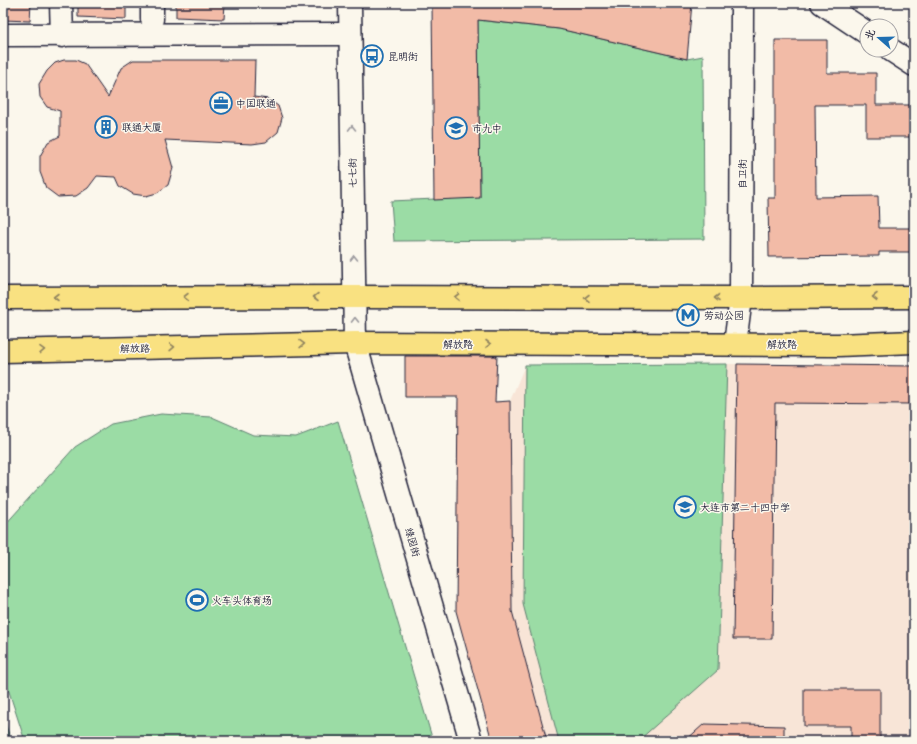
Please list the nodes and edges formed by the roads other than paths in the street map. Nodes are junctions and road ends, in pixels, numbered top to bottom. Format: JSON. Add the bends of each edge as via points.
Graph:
{"nodes":[{"id":1,"x":61,"y":3,"type":"edge"},
{"id":2,"x":350,"y":3,"type":"edge"},
{"id":3,"x":742,"y":3,"type":"edge"},
{"id":4,"x":822,"y":3,"type":"edge"},
{"id":5,"x":859,"y":28,"type":"edge"},
{"id":6,"x":350,"y":34,"type":"junction"},
{"id":7,"x":3,"y":35,"type":"edge"},
{"id":8,"x":62,"y":36,"type":"junction"},
{"id":9,"x":899,"y":55,"type":"edge"},
{"id":10,"x":914,"y":65,"type":"edge"},
{"id":11,"x":355,"y":297,"type":"junction"},
{"id":12,"x":914,"y":297,"type":"edge"},
{"id":13,"x":3,"y":298,"type":"edge"},
{"id":14,"x":741,"y":298,"type":"junction"},
{"id":15,"x":914,"y":342,"type":"edge"},
{"id":16,"x":355,"y":343,"type":"junction"},
{"id":17,"x":736,"y":344,"type":"junction"},
{"id":18,"x":3,"y":351,"type":"edge"},
{"id":19,"x":471,"y":741,"type":"edge"}],
"edges":[{"from":1,"to":8,"type":"street"},
{"from":2,"to":6,"type":"street","name":"七七街"},
{"from":3,"to":14,"type":"street","name":"自卫街"},
{"from":4,"to":5,"type":"street"},
{"from":6,"to":8,"type":"street"},
{"from":11,"to":6,"type":"street","name":"七七街","one_way":true},
{"from":7,"to":8,"type":"street"},
{"from":9,"to":10,"type":"street"},
{"from":11,"to":13,"type":"main road","one_way":true},
{"from":14,"to":11,"type":"main road","one_way":true},
{"from":16,"to":11,"type":"street","name":"七七街","one_way":true},
{"from":12,"to":14,"type":"main road","one_way":true},
{"from":14,"to":17,"type":"street","name":"自卫街"},
{"from":15,"to":17,"type":"main road","name":"解放路","via":[[838,345]]},
{"from":16,"to":17,"type":"main road","name":"解放路","one_way":true},
{"from":18,"to":16,"type":"main road","name":"解放路","one_way":true},
{"from":16,"to":19,"type":"street","name":"绿园街"}]}
